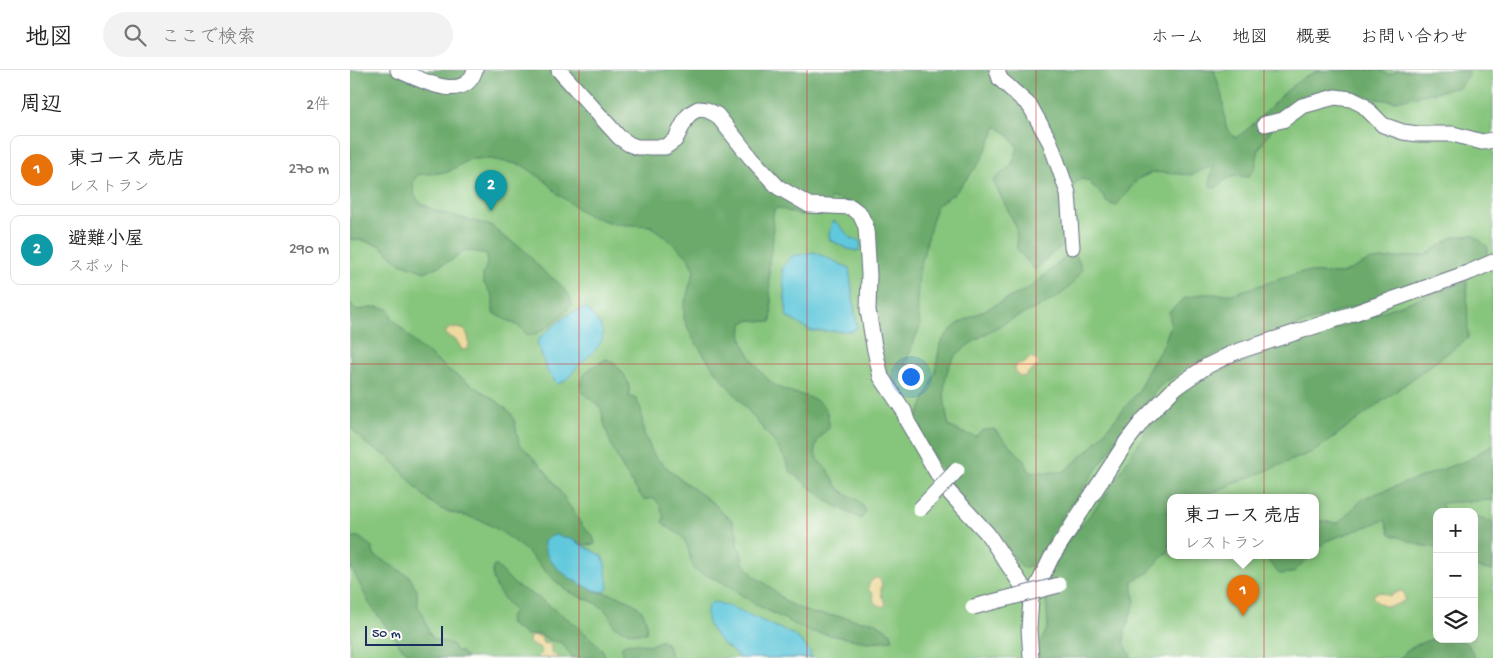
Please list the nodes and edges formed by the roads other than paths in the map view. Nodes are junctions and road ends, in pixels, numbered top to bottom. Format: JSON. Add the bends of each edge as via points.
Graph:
{"nodes":[{"id":1,"x":398,"y":70,"type":"edge"},
{"id":2,"x":475,"y":70,"type":"edge"},
{"id":3,"x":559,"y":70,"type":"edge"},
{"id":4,"x":997,"y":70,"type":"edge"},
{"id":5,"x":1265,"y":124,"type":"dead end"},
{"id":6,"x":1493,"y":140,"type":"edge"},
{"id":7,"x":1072,"y":246,"type":"dead end"},
{"id":8,"x":1493,"y":262,"type":"edge"},
{"id":9,"x":957,"y":470,"type":"dead end"},
{"id":10,"x":920,"y":509,"type":"dead end"},
{"id":11,"x":1059,"y":585,"type":"dead end"},
{"id":12,"x":1031,"y":599,"type":"junction"},
{"id":13,"x":973,"y":606,"type":"dead end"},
{"id":14,"x":1031,"y":658,"type":"edge"}],
"edges":[{"from":1,"to":2,"type":"street","via":[[443,88],[467,82]]},
{"from":3,"to":12,"type":"street","via":[[629,144],[665,147],[675,140],[691,113],[698,109],[707,110],[717,115],[778,187],[809,204],[851,207],[860,214],[866,227],[868,310],[881,377],[904,411],[947,490],[987,533]]},
{"from":4,"to":7,"type":"street","via":[[1000,79],[1030,106],[1050,142],[1068,193]]},
{"from":5,"to":6,"type":"street","via":[[1283,120],[1302,106],[1335,97],[1357,102],[1383,124],[1403,132],[1453,134],[1482,142]]},
{"from":8,"to":12,"type":"street","via":[[1233,353],[1176,387],[1127,441],[1052,558]]},
{"from":9,"to":10,"type":"street","bridge":true},
{"from":11,"to":13,"type":"street","bridge":true},
{"from":12,"to":14,"type":"street"}]}
